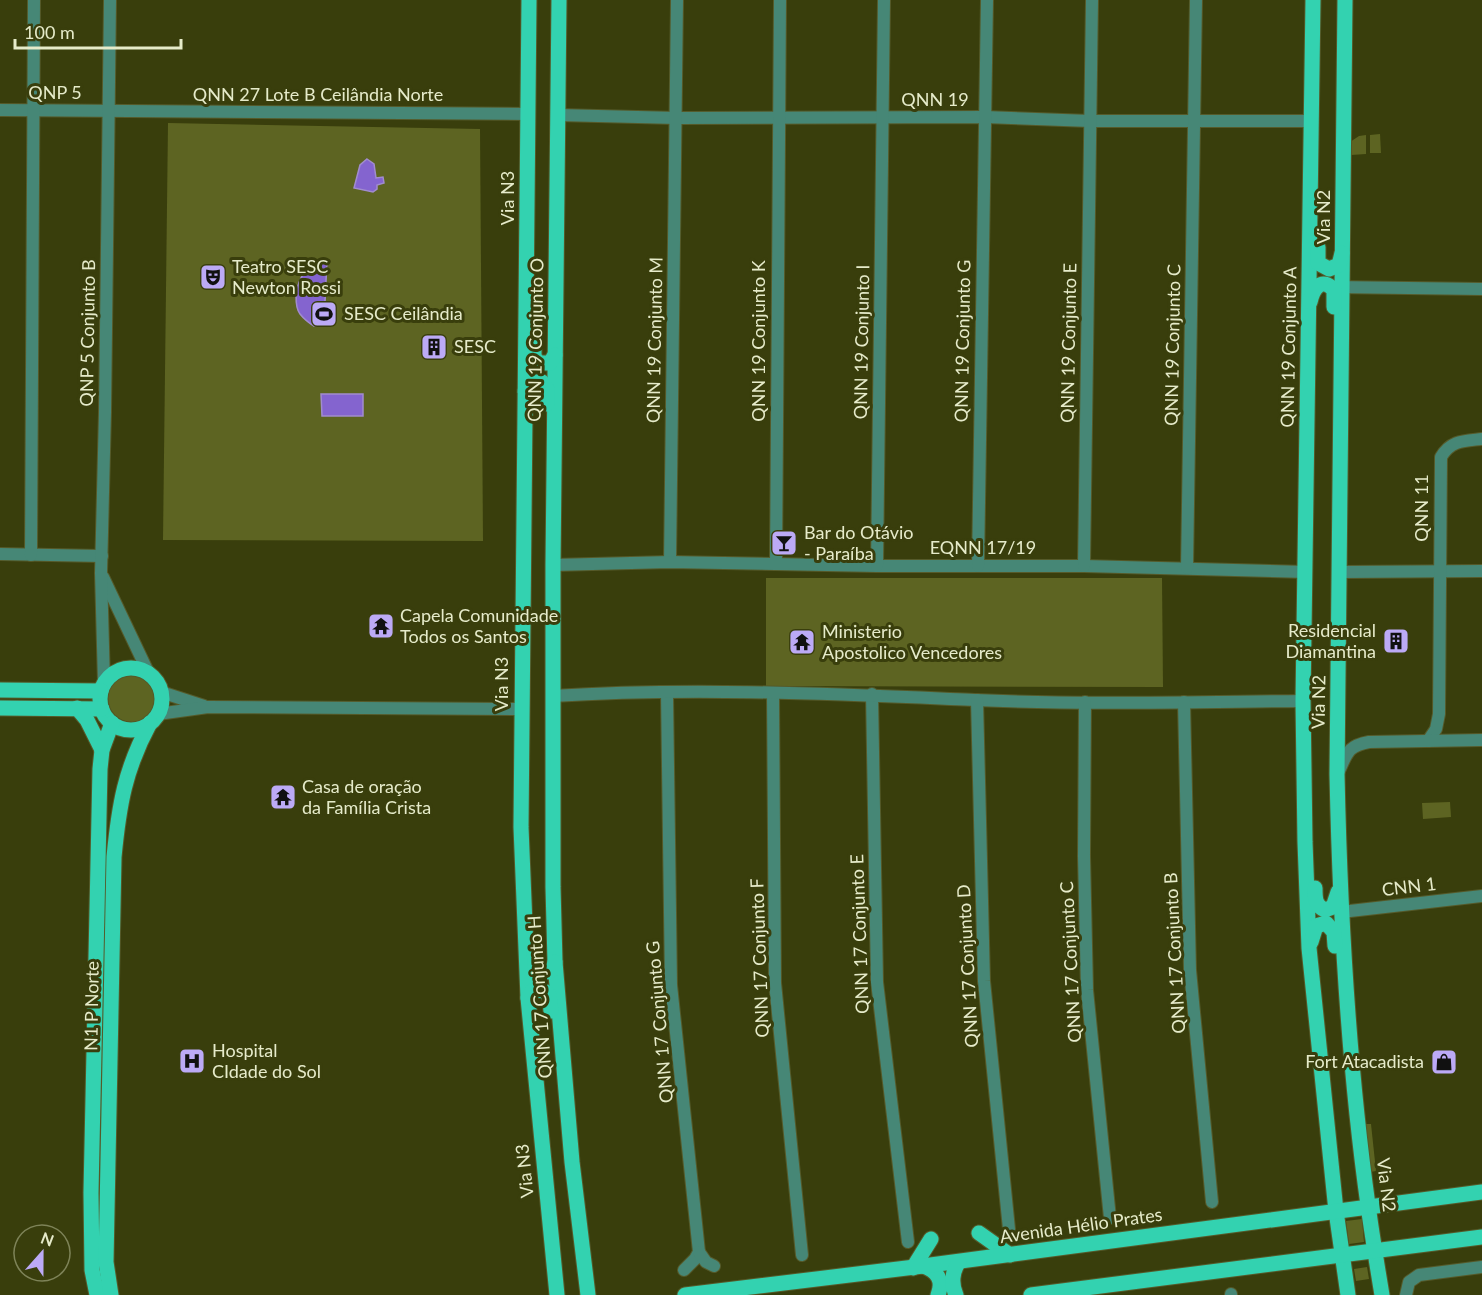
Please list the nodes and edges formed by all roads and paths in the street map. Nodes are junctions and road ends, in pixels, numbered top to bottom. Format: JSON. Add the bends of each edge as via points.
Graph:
{"nodes":[{"id":1,"x":34,"y":0,"type":"edge"},
{"id":2,"x":110,"y":0,"type":"edge"},
{"id":3,"x":529,"y":0,"type":"edge"},
{"id":4,"x":559,"y":0,"type":"edge"},
{"id":5,"x":677,"y":0,"type":"edge"},
{"id":6,"x":780,"y":0,"type":"edge"},
{"id":7,"x":884,"y":0,"type":"edge"},
{"id":8,"x":987,"y":0,"type":"edge"},
{"id":9,"x":1092,"y":0,"type":"edge"},
{"id":10,"x":1196,"y":0,"type":"edge"},
{"id":11,"x":1313,"y":0,"type":"edge"},
{"id":12,"x":1344,"y":3,"type":"edge"},
{"id":13,"x":0,"y":110,"type":"edge"},
{"id":14,"x":32,"y":111,"type":"junction"},
{"id":15,"x":109,"y":111,"type":"junction"},
{"id":16,"x":528,"y":114,"type":"junction"},
{"id":17,"x":558,"y":115,"type":"junction"},
{"id":18,"x":985,"y":117,"type":"junction"},
{"id":19,"x":676,"y":118,"type":"junction"},
{"id":20,"x":778,"y":118,"type":"junction"},
{"id":21,"x":884,"y":118,"type":"junction"},
{"id":22,"x":1090,"y":121,"type":"junction"},
{"id":23,"x":1195,"y":122,"type":"junction"},
{"id":24,"x":1311,"y":125,"type":"junction"},
{"id":25,"x":527,"y":144,"type":"junction"},
{"id":26,"x":1343,"y":247,"type":"junction"},
{"id":27,"x":1337,"y":287,"type":"junction"},
{"id":28,"x":1482,"y":289,"type":"edge"},
{"id":29,"x":1309,"y":306,"type":"junction"},
{"id":30,"x":555,"y":355,"type":"junction"},
{"id":31,"x":525,"y":391,"type":"junction"},
{"id":32,"x":1482,"y":439,"type":"edge"},
{"id":33,"x":0,"y":554,"type":"edge"},
{"id":34,"x":31,"y":555,"type":"junction"},
{"id":35,"x":102,"y":556,"type":"junction"},
{"id":36,"x":670,"y":562,"type":"junction"},
{"id":37,"x":776,"y":564,"type":"junction"},
{"id":38,"x":553,"y":565,"type":"junction"},
{"id":39,"x":877,"y":566,"type":"junction"},
{"id":40,"x":978,"y":566,"type":"junction"},
{"id":41,"x":1084,"y":566,"type":"junction"},
{"id":42,"x":1187,"y":568,"type":"junction"},
{"id":43,"x":1482,"y":571,"type":"edge"},
{"id":44,"x":1306,"y":572,"type":"junction"},
{"id":45,"x":1339,"y":572,"type":"junction"},
{"id":46,"x":1439,"y":572,"type":"junction"},
{"id":47,"x":101,"y":573,"type":"junction"},
{"id":48,"x":553,"y":598,"type":"junction"},
{"id":49,"x":149,"y":674,"type":"junction"},
{"id":50,"x":103,"y":687,"type":"junction"},
{"id":51,"x":0,"y":690,"type":"edge"},
{"id":52,"x":161,"y":692,"type":"junction"},
{"id":53,"x":667,"y":693,"type":"junction"},
{"id":54,"x":773,"y":693,"type":"junction"},
{"id":55,"x":872,"y":694,"type":"junction"},
{"id":56,"x":552,"y":696,"type":"junction"},
{"id":57,"x":977,"y":700,"type":"junction"},
{"id":58,"x":1303,"y":701,"type":"junction"},
{"id":59,"x":1085,"y":702,"type":"junction"},
{"id":60,"x":1184,"y":702,"type":"junction"},
{"id":61,"x":208,"y":707,"type":"junction"},
{"id":62,"x":0,"y":708,"type":"edge"},
{"id":63,"x":77,"y":708,"type":"junction"},
{"id":64,"x":102,"y":709,"type":"junction"},
{"id":65,"x":521,"y":709,"type":"junction"},
{"id":66,"x":154,"y":718,"type":"junction"},
{"id":67,"x":112,"y":723,"type":"junction"},
{"id":68,"x":1482,"y":740,"type":"edge"},
{"id":69,"x":1428,"y":741,"type":"junction"},
{"id":70,"x":102,"y":750,"type":"junction"},
{"id":71,"x":1304,"y":766,"type":"junction"},
{"id":72,"x":1337,"y":774,"type":"junction"},
{"id":73,"x":521,"y":828,"type":"junction"},
{"id":74,"x":1340,"y":886,"type":"junction"},
{"id":75,"x":1482,"y":896,"type":"edge"},
{"id":76,"x":1341,"y":912,"type":"junction"},
{"id":77,"x":1310,"y":948,"type":"junction"},
{"id":78,"x":555,"y":962,"type":"junction"},
{"id":79,"x":528,"y":998,"type":"junction"},
{"id":80,"x":1352,"y":1058,"type":"junction"},
{"id":81,"x":572,"y":1162,"type":"junction"},
{"id":82,"x":1482,"y":1192,"type":"edge"},
{"id":83,"x":1212,"y":1202,"type":"dead end"},
{"id":84,"x":1368,"y":1206,"type":"junction"},
{"id":85,"x":1336,"y":1211,"type":"junction"},
{"id":86,"x":1110,"y":1218,"type":"dead end"},
{"id":87,"x":1009,"y":1229,"type":"dead end"},
{"id":88,"x":979,"y":1233,"type":"dead end"},
{"id":89,"x":1482,"y":1237,"type":"edge"},
{"id":90,"x":932,"y":1239,"type":"dead end"},
{"id":91,"x":908,"y":1242,"type":"dead end"},
{"id":92,"x":699,"y":1252,"type":"junction"},
{"id":93,"x":1376,"y":1252,"type":"junction"},
{"id":94,"x":802,"y":1255,"type":"dead end"},
{"id":95,"x":1010,"y":1255,"type":"junction"},
{"id":96,"x":1341,"y":1256,"type":"junction"},
{"id":97,"x":959,"y":1262,"type":"junction"},
{"id":98,"x":714,"y":1266,"type":"dead end"},
{"id":99,"x":918,"y":1267,"type":"junction"},
{"id":100,"x":1482,"y":1267,"type":"edge"},
{"id":101,"x":684,"y":1270,"type":"dead end"},
{"id":102,"x":97,"y":1295,"type":"edge"},
{"id":103,"x":111,"y":1295,"type":"edge"},
{"id":104,"x":557,"y":1295,"type":"edge"},
{"id":105,"x":588,"y":1295,"type":"edge"},
{"id":106,"x":685,"y":1295,"type":"edge"},
{"id":107,"x":938,"y":1295,"type":"edge"},
{"id":108,"x":956,"y":1295,"type":"edge"},
{"id":109,"x":1031,"y":1295,"type":"edge"},
{"id":110,"x":1347,"y":1295,"type":"edge"},
{"id":111,"x":1382,"y":1295,"type":"edge"},
{"id":112,"x":1406,"y":1295,"type":"edge"}],
"edges":[{"from":1,"to":14,"type":"street"},
{"from":2,"to":15,"type":"street","name":"QNP 5 Conjunto B"},
{"from":3,"to":16,"type":"main road","name":"Via N3"},
{"from":4,"to":17,"type":"main road","name":"QNN 19 Conjunto O"},
{"from":5,"to":19,"type":"street","name":"QNN 19 Conjunto M"},
{"from":6,"to":20,"type":"street","name":"QNN 19 Conjunto K"},
{"from":7,"to":21,"type":"street","name":"QNN 19 Conjunto I"},
{"from":8,"to":18,"type":"street","name":"QNN 19 Conjunto G"},
{"from":9,"to":22,"type":"street","name":"QNN 19 Conjunto E"},
{"from":10,"to":23,"type":"street","name":"QNN 19 Conjunto C"},
{"from":11,"to":24,"type":"main road"},
{"from":12,"to":26,"type":"main road","name":"Via N2"},
{"from":13,"to":14,"type":"street","name":"QNP 5"},
{"from":14,"to":15,"type":"street","name":"QNP 5"},
{"from":14,"to":34,"type":"street"},
{"from":15,"to":16,"type":"street","name":"QNN 27 Lote B Ceilândia Norte"},
{"from":15,"to":35,"type":"street","name":"QNP 5 Conjunto B"},
{"from":16,"to":25,"type":"main road","name":"Via N3"},
{"from":17,"to":19,"type":"street","name":"QNN 19"},
{"from":17,"to":30,"type":"main road","name":"QNN 19 Conjunto O"},
{"from":18,"to":21,"type":"street","name":"QNN 19"},
{"from":18,"to":22,"type":"street","name":"QNN 19"},
{"from":18,"to":40,"type":"street","name":"QNN 19 Conjunto G"},
{"from":19,"to":20,"type":"street","name":"QNN 19"},
{"from":19,"to":36,"type":"street","name":"QNN 19 Conjunto M"},
{"from":20,"to":21,"type":"street","name":"QNN 19"},
{"from":20,"to":37,"type":"street","name":"QNN 19 Conjunto K"},
{"from":21,"to":39,"type":"street","name":"QNN 19 Conjunto I"},
{"from":22,"to":23,"type":"street","name":"QNN 19"},
{"from":22,"to":41,"type":"street","name":"QNN 19 Conjunto E"},
{"from":23,"to":24,"type":"street","name":"QNN 19"},
{"from":23,"to":42,"type":"street","name":"QNN 19 Conjunto C"},
{"from":24,"to":26,"type":"main road","via":[[1319,177],[1318,263],[1323,267],[1339,265]]},
{"from":24,"to":29,"type":"main road","name":"QNN 19 Conjunto A"},
{"from":25,"to":30,"type":"main road","via":[[535,189],[534,353],[543,364],[550,363]]},
{"from":25,"to":31,"type":"main road","name":"Via N3"},
{"from":26,"to":27,"type":"main road","name":"Via N2"},
{"from":27,"to":28,"type":"street"},
{"from":27,"to":29,"type":"main road","via":[[1316,287]]},
{"from":27,"to":45,"type":"main road","name":"Via N2","via":[[1333,373],[1341,445]]},
{"from":29,"to":44,"type":"main road","name":"QNN 19 Conjunto A"},
{"from":30,"to":38,"type":"main road","name":"QNN 19 Conjunto O"},
{"from":31,"to":48,"type":"main road","via":[[534,381],[542,382],[547,389],[544,552]]},
{"from":31,"to":65,"type":"main road","name":"Via N3"},
{"from":32,"to":46,"type":"street","name":"QNN 11","via":[[1455,442],[1441,457]]},
{"from":33,"to":34,"type":"street"},
{"from":34,"to":35,"type":"street"},
{"from":35,"to":47,"type":"street"},
{"from":36,"to":37,"type":"street","name":"EQNN 17/19"},
{"from":36,"to":38,"type":"street","name":"EQNN 17/19"},
{"from":37,"to":39,"type":"street","name":"EQNN 17/19"},
{"from":38,"to":48,"type":"main road"},
{"from":39,"to":40,"type":"street","name":"EQNN 17/19"},
{"from":40,"to":41,"type":"street","name":"EQNN 17/19"},
{"from":41,"to":42,"type":"street","name":"EQNN 17/19"},
{"from":42,"to":44,"type":"street","name":"EQNN 17/19"},
{"from":43,"to":46,"type":"street"},
{"from":44,"to":58,"type":"main road","name":"Via N2"},
{"from":45,"to":46,"type":"street"},
{"from":45,"to":72,"type":"main road","name":"Via N2"},
{"from":46,"to":69,"type":"street","name":"QNN 11","via":[[1438,719]]},
{"from":47,"to":49,"type":"street"},
{"from":47,"to":50,"type":"street"},
{"from":48,"to":56,"type":"main road"},
{"from":49,"to":50,"type":"main road","via":[[140,669],[120,670]]},
{"from":49,"to":52,"type":"main road"},
{"from":50,"to":51,"type":"main road"},
{"from":50,"to":64,"type":"main road"},
{"from":52,"to":61,"type":"street"},
{"from":52,"to":66,"type":"main road","via":[[162,703]]},
{"from":53,"to":54,"type":"street"},
{"from":53,"to":56,"type":"street"},
{"from":53,"to":92,"type":"street","name":"QNN 17 Conjunto G","via":[[671,985]]},
{"from":54,"to":55,"type":"street"},
{"from":54,"to":94,"type":"street","name":"QNN 17 Conjunto F","via":[[775,983]]},
{"from":55,"to":57,"type":"street"},
{"from":55,"to":91,"type":"street","name":"QNN 17 Conjunto E","via":[[877,982]]},
{"from":56,"to":78,"type":"main road","name":"QNN 17 Conjunto H"},
{"from":57,"to":59,"type":"street"},
{"from":57,"to":87,"type":"street","name":"QNN 17 Conjunto D","via":[[984,981]]},
{"from":58,"to":60,"type":"street"},
{"from":58,"to":71,"type":"main road","name":"Via N2"},
{"from":59,"to":60,"type":"street"},
{"from":59,"to":86,"type":"street","name":"QNN 17 Conjunto C","via":[[1088,990]]},
{"from":60,"to":83,"type":"street","name":"QNN 17 Conjunto B","via":[[1190,970]]},
{"from":61,"to":65,"type":"street"},
{"from":61,"to":66,"type":"street"},
{"from":62,"to":63,"type":"main road"},
{"from":63,"to":64,"type":"main road"},
{"from":63,"to":70,"type":"main road"},
{"from":64,"to":67,"type":"main road"},
{"from":65,"to":73,"type":"main road","name":"Via N3"},
{"from":66,"to":67,"type":"main road","via":[[141,728],[121,728]]},
{"from":66,"to":103,"type":"main road","name":"N1 P Norte","via":[[139,744],[122,792],[114,857],[106,1262]]},
{"from":67,"to":70,"type":"main road","name":"N1 P Norte"},
{"from":68,"to":69,"type":"street"},
{"from":69,"to":72,"type":"street","via":[[1355,745]]},
{"from":70,"to":102,"type":"main road","name":"N1 P Norte","via":[[91,1202],[92,1270]]},
{"from":71,"to":74,"type":"main road","via":[[1318,906],[1325,910],[1333,907]]},
{"from":71,"to":77,"type":"main road","name":"Via N2"},
{"from":72,"to":74,"type":"main road","name":"Via N2"},
{"from":73,"to":78,"type":"main road","via":[[535,965],[545,973],[553,969]]},
{"from":73,"to":79,"type":"main road","name":"Via N3"},
{"from":74,"to":76,"type":"main road","name":"Via N2"},
{"from":75,"to":76,"type":"street","name":"CNN 1"},
{"from":76,"to":80,"type":"main road","name":"Via N2"},
{"from":77,"to":80,"type":"main road","via":[[1316,926],[1326,923],[1332,927],[1340,1015]]},
{"from":77,"to":85,"type":"main road","name":"Via N2"},
{"from":78,"to":81,"type":"main road","name":"QNN 17 Conjunto H"},
{"from":79,"to":81,"type":"main road","via":[[532,991],[540,989],[550,999],[556,1080]]},
{"from":79,"to":104,"type":"main road","name":"Via N3"},
{"from":80,"to":84,"type":"main road","name":"Via N2"},
{"from":81,"to":105,"type":"main road","name":"QNN 17 Conjunto H"},
{"from":82,"to":84,"type":"main road","name":"Avenida Hélio Prates"},
{"from":84,"to":85,"type":"main road","name":"Avenida Hélio Prates"},
{"from":84,"to":93,"type":"main road","name":"Via N2"},
{"from":85,"to":95,"type":"main road","name":"Avenida Hélio Prates"},
{"from":85,"to":96,"type":"main road","name":"Via N2"},
{"from":88,"to":95,"type":"main road"},
{"from":89,"to":93,"type":"main road"},
{"from":90,"to":99,"type":"main road"},
{"from":92,"to":98,"type":"street"},
{"from":92,"to":101,"type":"street"},
{"from":93,"to":96,"type":"main road"},
{"from":93,"to":111,"type":"main road","name":"Via N2"},
{"from":95,"to":97,"type":"main road","name":"Avenida Hélio Prates"},
{"from":96,"to":109,"type":"main road"},
{"from":96,"to":110,"type":"main road","name":"Via N2"},
{"from":97,"to":99,"type":"main road","name":"Avenida Hélio Prates"},
{"from":97,"to":108,"type":"main road","via":[[954,1268]]},
{"from":99,"to":106,"type":"main road","name":"Avenida Hélio Prates"},
{"from":99,"to":107,"type":"main road","via":[[933,1270],[940,1280]]},
{"from":100,"to":112,"type":"street","via":[[1419,1275],[1409,1282]]}]}
